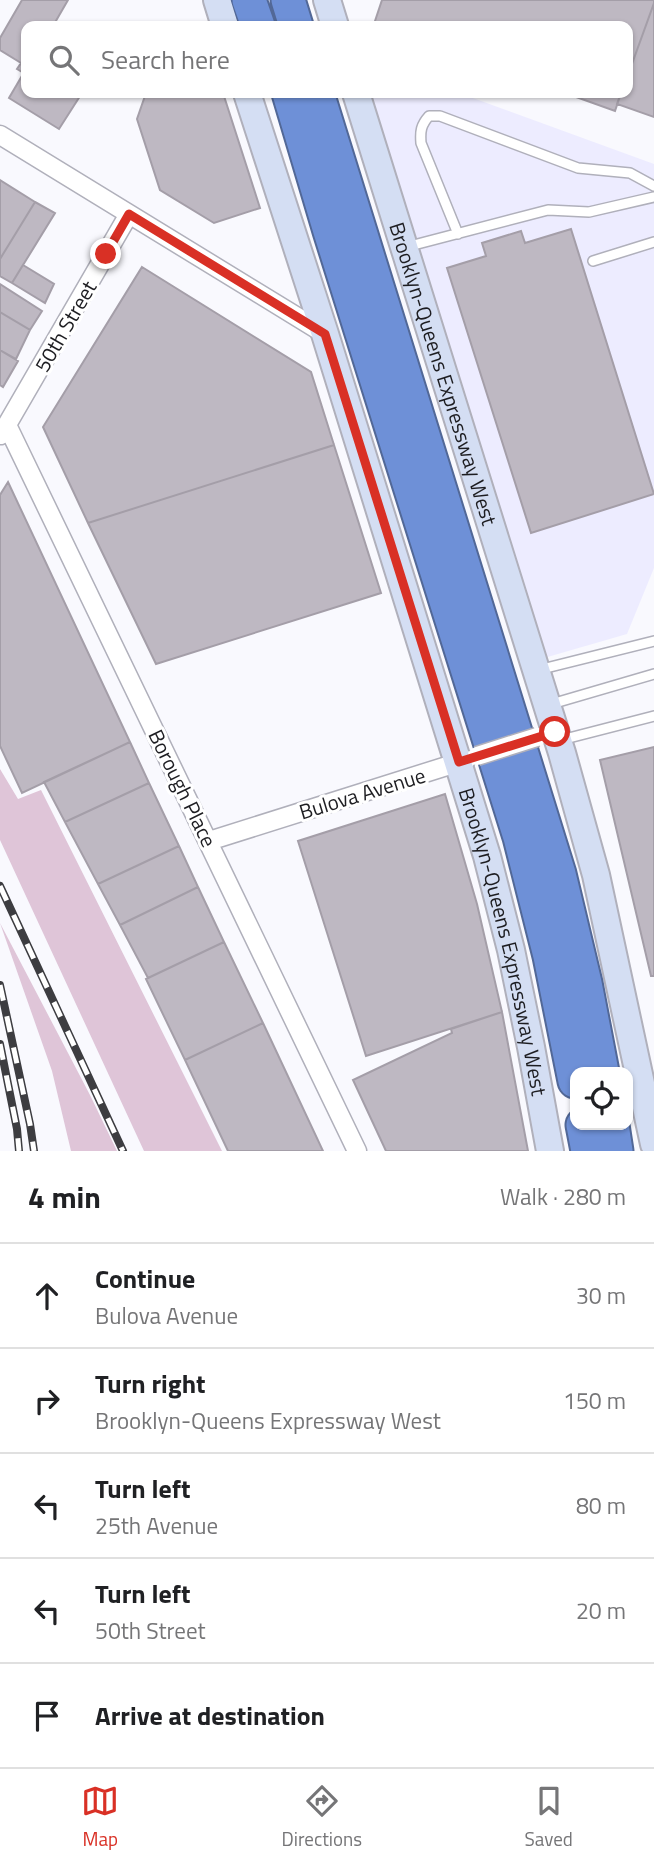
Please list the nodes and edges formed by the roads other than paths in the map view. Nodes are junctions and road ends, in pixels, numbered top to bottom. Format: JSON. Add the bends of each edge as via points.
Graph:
{"nodes":[{"id":1,"x":217,"y":0,"type":"edge"},
{"id":2,"x":249,"y":0,"type":"edge"},
{"id":3,"x":261,"y":0,"type":"edge"},
{"id":4,"x":288,"y":0,"type":"edge"},
{"id":5,"x":327,"y":0,"type":"edge"},
{"id":6,"x":223,"y":21,"type":"edge"},
{"id":7,"x":256,"y":21,"type":"edge"},
{"id":8,"x":268,"y":21,"type":"edge"},
{"id":9,"x":294,"y":21,"type":"edge"},
{"id":10,"x":333,"y":21,"type":"edge"},
{"id":11,"x":249,"y":98,"type":"edge"},
{"id":12,"x":283,"y":98,"type":"edge"},
{"id":13,"x":290,"y":98,"type":"edge"},
{"id":14,"x":319,"y":98,"type":"edge"},
{"id":15,"x":358,"y":98,"type":"edge"},
{"id":16,"x":0,"y":135,"type":"edge"},
{"id":17,"x":654,"y":186,"type":"edge"},
{"id":18,"x":654,"y":197,"type":"edge"},
{"id":19,"x":129,"y":214,"type":"junction"},
{"id":20,"x":330,"y":231,"type":"junction"},
{"id":21,"x":458,"y":234,"type":"junction"},
{"id":22,"x":654,"y":242,"type":"edge"},
{"id":23,"x":404,"y":247,"type":"junction"},
{"id":24,"x":593,"y":261,"type":"dead end"},
{"id":25,"x":325,"y":334,"type":"junction"},
{"id":26,"x":4,"y":432,"type":"edge"},
{"id":27,"x":654,"y":641,"type":"edge"},
{"id":28,"x":537,"y":671,"type":"junction"},
{"id":29,"x":654,"y":674,"type":"edge"},
{"id":30,"x":548,"y":706,"type":"junction"},
{"id":31,"x":654,"y":716,"type":"edge"},
{"id":32,"x":550,"y":737,"type":"junction"},
{"id":33,"x":468,"y":759,"type":"junction"},
{"id":34,"x":209,"y":841,"type":"junction"},
{"id":35,"x":572,"y":1067,"type":"edge"},
{"id":36,"x":601,"y":1067,"type":"edge"},
{"id":37,"x":584,"y":1130,"type":"edge"},
{"id":38,"x":613,"y":1130,"type":"edge"},
{"id":39,"x":654,"y":1144,"type":"edge"},
{"id":40,"x":357,"y":1151,"type":"edge"},
{"id":41,"x":550,"y":1151,"type":"edge"},
{"id":42,"x":588,"y":1151,"type":"edge"},
{"id":43,"x":616,"y":1151,"type":"edge"}],
"edges":[{"from":1,"to":6,"type":"street"},
{"from":2,"to":7,"type":"highway"},
{"from":3,"to":8,"type":"highway"},
{"from":4,"to":9,"type":"highway"},
{"from":5,"to":10,"type":"street"},
{"from":11,"to":25,"type":"street","name":"Brooklyn-Queens Expressway West"},
{"from":12,"to":20,"type":"highway"},
{"from":13,"to":20,"type":"highway","name":"Brooklyn-Queens Expressway West"},
{"from":14,"to":36,"type":"highway","name":"Brooklyn-Queens Expressway West","via":[[559,874]]},
{"from":15,"to":23,"type":"street","name":"Brooklyn-Queens Expressway West"},
{"from":16,"to":19,"type":"street"},
{"from":17,"to":21,"type":"lane","via":[[630,173],[578,168],[440,116],[429,116],[420,132],[421,143]]},
{"from":18,"to":21,"type":"lane","via":[[589,212],[548,210]]},
{"from":19,"to":25,"type":"street"},
{"from":19,"to":26,"type":"street","name":"50th Street"},
{"from":20,"to":35,"type":"highway","name":"Brooklyn-Queens Expressway West","via":[[520,837]]},
{"from":21,"to":23,"type":"lane"},
{"from":22,"to":24,"type":"lane"},
{"from":23,"to":28,"type":"street","name":"Brooklyn-Queens Expressway West"},
{"from":25,"to":33,"type":"street","name":"Brooklyn-Queens Expressway West"},
{"from":26,"to":34,"type":"street","name":"Borough Place"},
{"from":27,"to":28,"type":"lane"},
{"from":28,"to":30,"type":"street","name":"Brooklyn-Queens Expressway West"},
{"from":29,"to":30,"type":"lane"},
{"from":30,"to":32,"type":"street","name":"Brooklyn-Queens Expressway West"},
{"from":31,"to":32,"type":"lane"},
{"from":32,"to":33,"type":"street","name":"Bulova Avenue","bridge":true},
{"from":32,"to":39,"type":"street","name":"Brooklyn-Queens Expressway West","via":[[596,875]]},
{"from":33,"to":34,"type":"street","name":"Bulova Avenue"},
{"from":33,"to":41,"type":"street","name":"Brooklyn-Queens Expressway West"},
{"from":34,"to":40,"type":"street","name":"Borough Place"},
{"from":37,"to":42,"type":"highway"},
{"from":38,"to":43,"type":"highway"}]}
